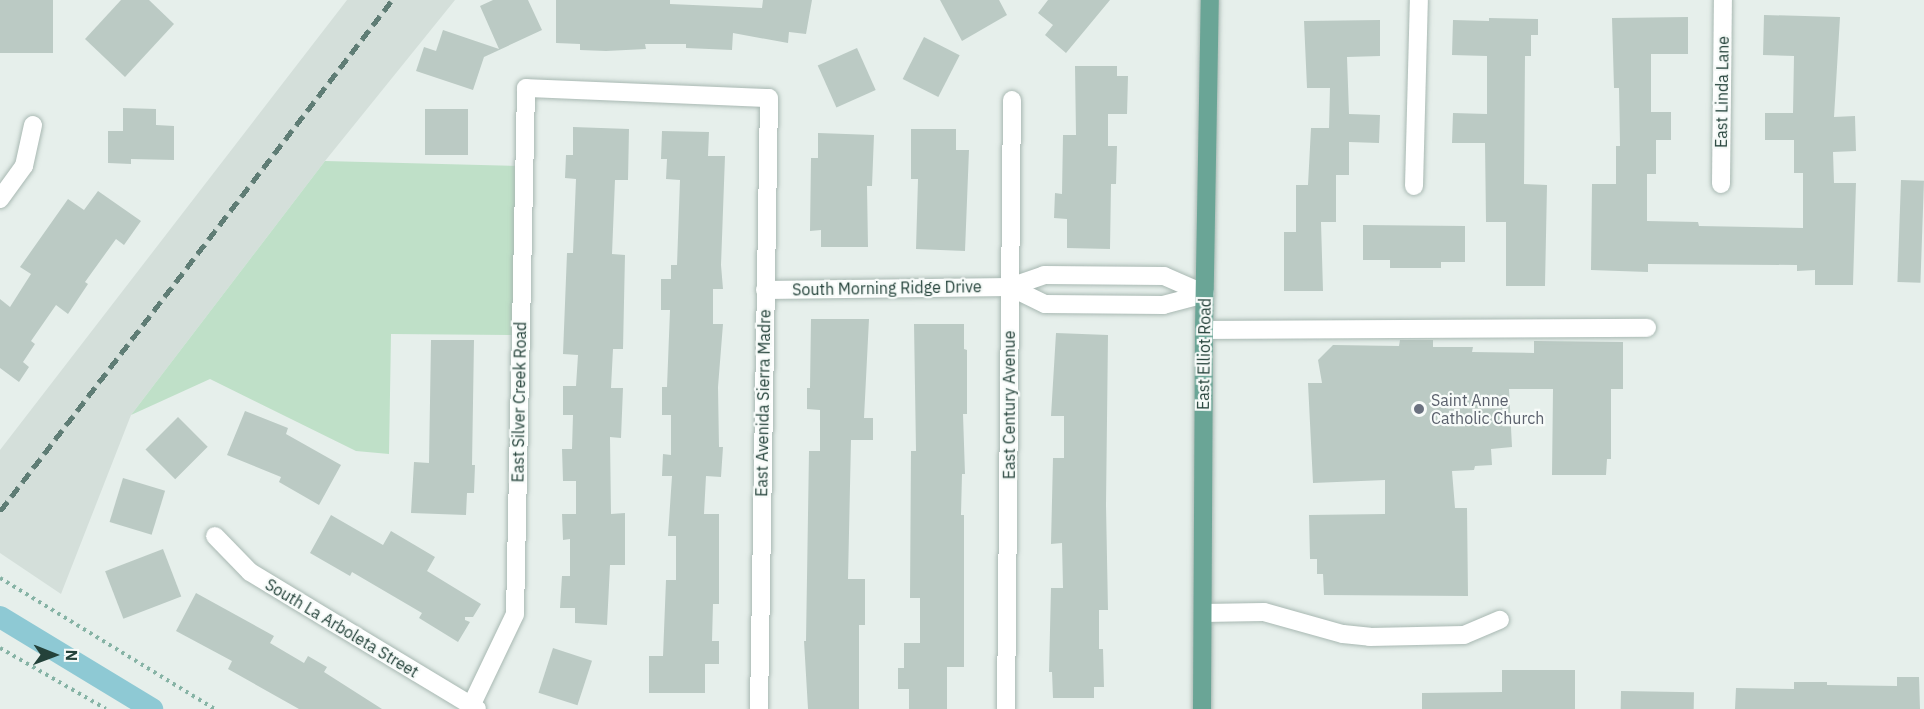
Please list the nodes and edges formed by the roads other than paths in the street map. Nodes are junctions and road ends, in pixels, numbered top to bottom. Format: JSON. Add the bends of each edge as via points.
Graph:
{"nodes":[{"id":1,"x":1210,"y":0,"type":"edge"},
{"id":2,"x":1419,"y":0,"type":"edge"},
{"id":3,"x":1723,"y":0,"type":"edge"},
{"id":4,"x":769,"y":98,"type":"joint"},
{"id":5,"x":1012,"y":100,"type":"dead end"},
{"id":6,"x":33,"y":125,"type":"dead end"},
{"id":7,"x":1721,"y":184,"type":"dead end"},
{"id":8,"x":1414,"y":186,"type":"dead end"},
{"id":9,"x":0,"y":199,"type":"edge"},
{"id":10,"x":1010,"y":287,"type":"junction"},
{"id":11,"x":765,"y":290,"type":"junction"},
{"id":12,"x":1205,"y":294,"type":"junction"},
{"id":13,"x":1647,"y":328,"type":"dead end"},
{"id":14,"x":1204,"y":330,"type":"junction"},
{"id":15,"x":215,"y":536,"type":"dead end"},
{"id":16,"x":1203,"y":613,"type":"junction"},
{"id":17,"x":1500,"y":620,"type":"dead end"},
{"id":18,"x":474,"y":707,"type":"edge"},
{"id":19,"x":759,"y":709,"type":"edge"},
{"id":20,"x":1006,"y":709,"type":"edge"},
{"id":21,"x":1202,"y":709,"type":"edge"}],
"edges":[{"from":1,"to":12,"type":"main road","name":"East Elliot Road"},
{"from":2,"to":8,"type":"street"},
{"from":3,"to":7,"type":"street","name":"East Linda Lane"},
{"from":4,"to":11,"type":"street","name":"East Avenida Sierra Madre"},
{"from":4,"to":18,"type":"street","name":"East Silver Creek Road","via":[[526,88],[515,614]]},
{"from":5,"to":10,"type":"street","name":"East Century Avenue"},
{"from":6,"to":9,"type":"street","via":[[24,166]]},
{"from":10,"to":11,"type":"street","name":"South Morning Ridge Drive"},
{"from":10,"to":12,"type":"street","name":"South Morning Ridge Drive","via":[[1045,304],[1163,305]]},
{"from":10,"to":12,"type":"street","name":"South Morning Ridge Drive","via":[[1044,275],[1164,276]]},
{"from":10,"to":20,"type":"street","name":"East Century Avenue"},
{"from":11,"to":19,"type":"street","name":"East Avenida Sierra Madre"},
{"from":12,"to":14,"type":"main road","name":"East Elliot Road"},
{"from":13,"to":14,"type":"street"},
{"from":14,"to":16,"type":"main road","name":"East Elliot Road"},
{"from":15,"to":18,"type":"street","name":"South La Arboleta Street","via":[[250,572]]},
{"from":16,"to":17,"type":"street","via":[[1264,612],[1343,634],[1370,637],[1464,635]]},
{"from":16,"to":21,"type":"main road","name":"East Elliot Road"}]}
